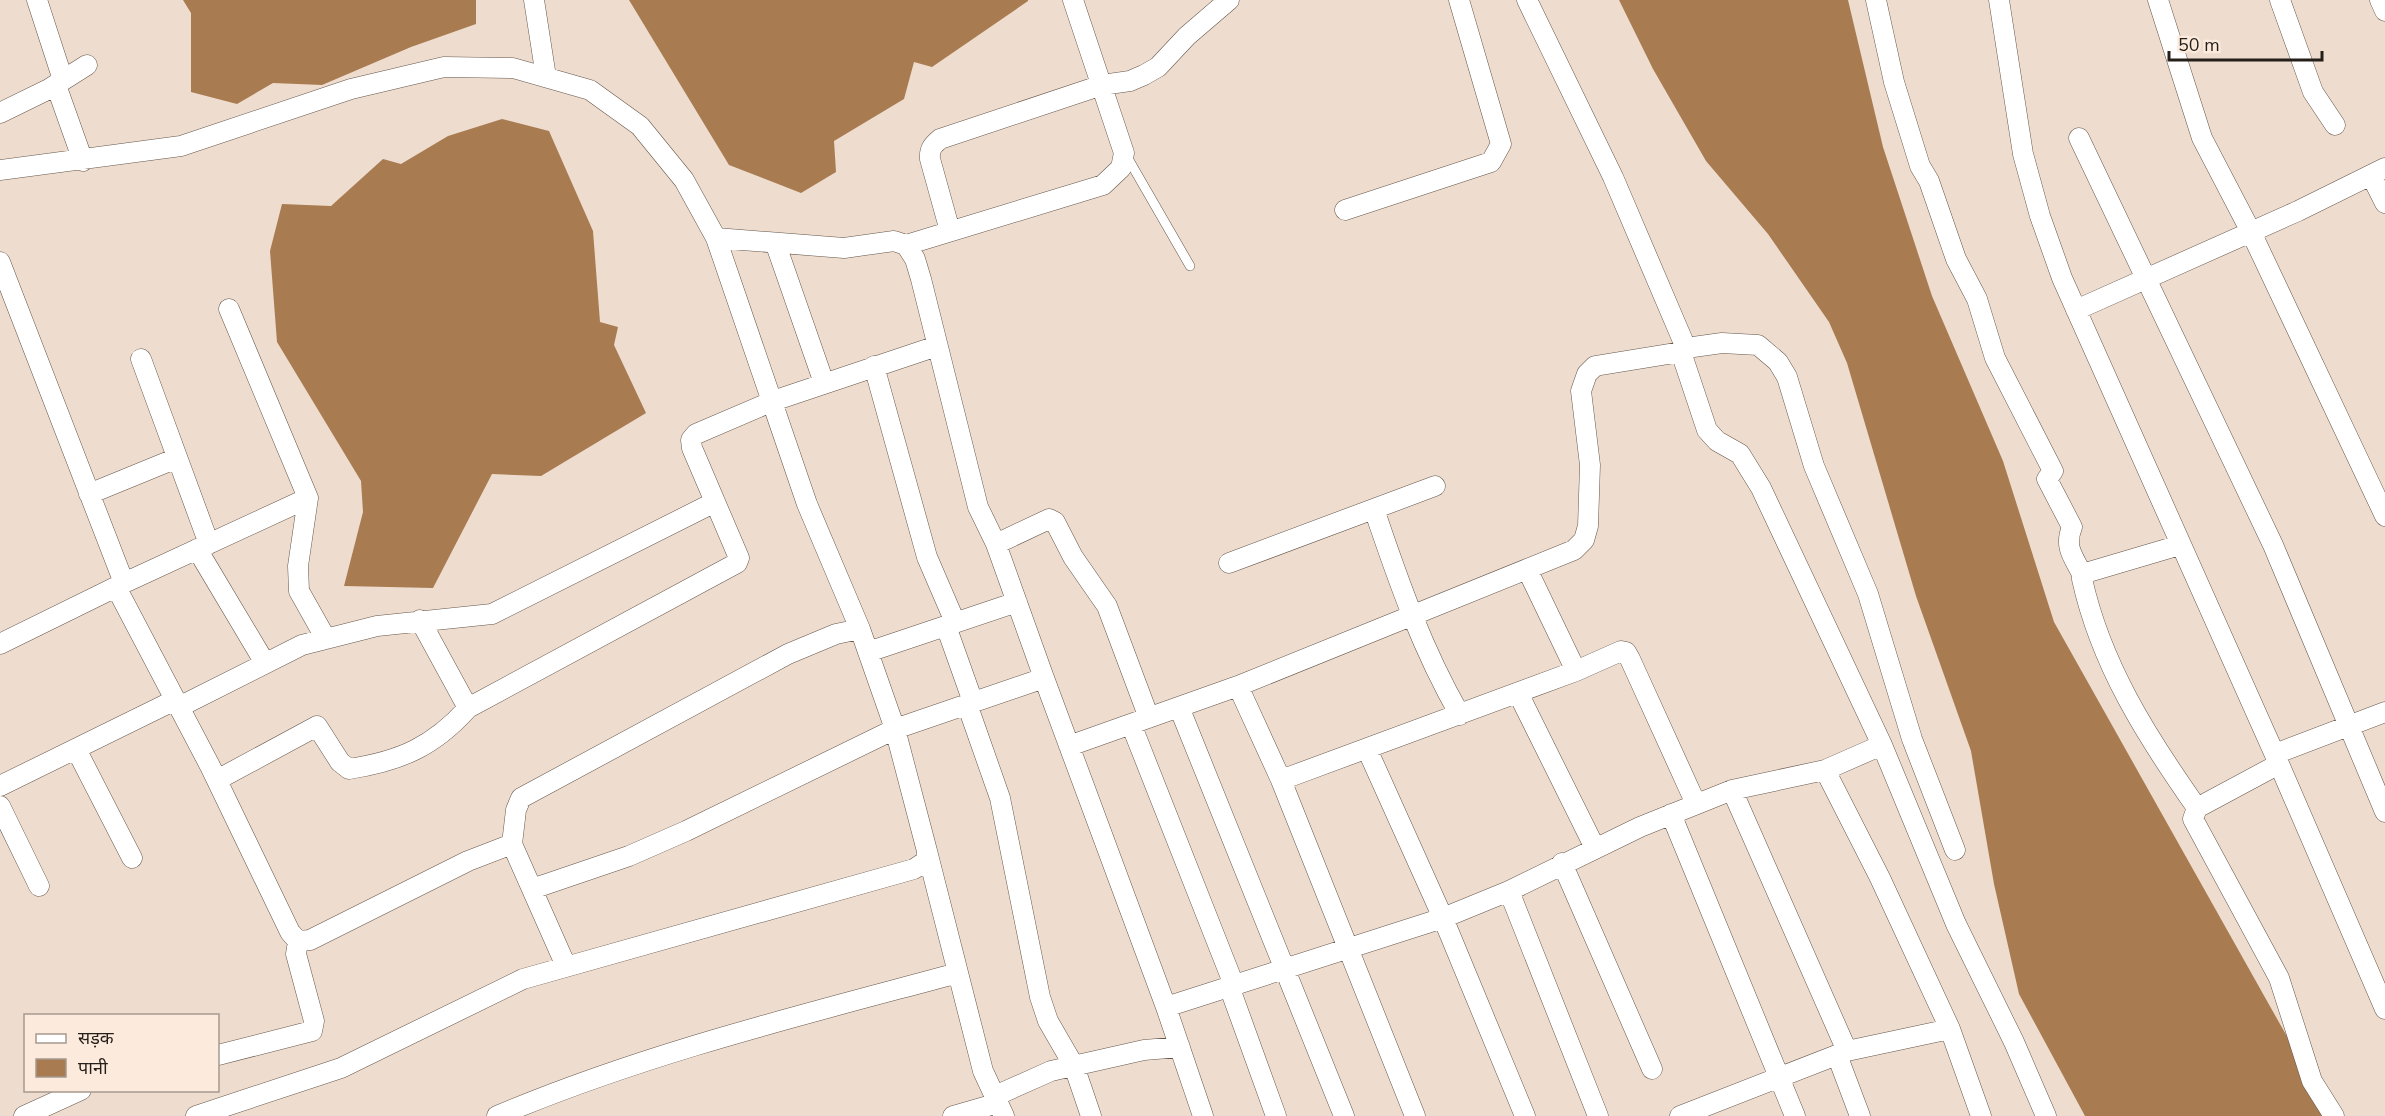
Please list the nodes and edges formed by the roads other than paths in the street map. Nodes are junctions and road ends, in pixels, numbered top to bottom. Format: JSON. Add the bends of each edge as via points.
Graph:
{"nodes":[{"id":1,"x":37,"y":0,"type":"edge"},
{"id":2,"x":534,"y":0,"type":"edge"},
{"id":3,"x":1073,"y":0,"type":"edge"},
{"id":4,"x":1229,"y":0,"type":"edge"},
{"id":5,"x":1459,"y":0,"type":"edge"},
{"id":6,"x":1527,"y":0,"type":"edge"},
{"id":7,"x":1876,"y":0,"type":"edge"},
{"id":8,"x":1999,"y":0,"type":"edge"},
{"id":9,"x":2158,"y":0,"type":"edge"},
{"id":10,"x":2280,"y":0,"type":"edge"},
{"id":11,"x":2380,"y":0,"type":"edge"},
{"id":12,"x":2385,"y":11,"type":"edge"},
{"id":13,"x":87,"y":65,"type":"dead end"},
{"id":14,"x":546,"y":77,"type":"junction"},
{"id":15,"x":59,"y":82,"type":"junction"},
{"id":16,"x":1101,"y":85,"type":"junction"},
{"id":17,"x":0,"y":113,"type":"edge"},
{"id":18,"x":2335,"y":125,"type":"dead end"},
{"id":19,"x":2079,"y":138,"type":"dead end"},
{"id":20,"x":1124,"y":153,"type":"junction"},
{"id":21,"x":83,"y":161,"type":"junction"},
{"id":22,"x":0,"y":170,"type":"edge"},
{"id":23,"x":2378,"y":172,"type":"edge"},
{"id":24,"x":2385,"y":204,"type":"edge"},
{"id":25,"x":1345,"y":210,"type":"dead end"},
{"id":26,"x":950,"y":231,"type":"junction"},
{"id":27,"x":2251,"y":232,"type":"junction"},
{"id":28,"x":716,"y":238,"type":"junction"},
{"id":29,"x":906,"y":244,"type":"junction"},
{"id":30,"x":776,"y":245,"type":"junction"},
{"id":31,"x":0,"y":262,"type":"edge"},
{"id":32,"x":1190,"y":266,"type":"dead end"},
{"id":33,"x":2146,"y":278,"type":"junction"},
{"id":34,"x":229,"y":309,"type":"dead end"},
{"id":35,"x":2076,"y":309,"type":"junction"},
{"id":36,"x":937,"y":346,"type":"junction"},
{"id":37,"x":1683,"y":350,"type":"junction"},
{"id":38,"x":141,"y":359,"type":"dead end"},
{"id":39,"x":874,"y":366,"type":"junction"},
{"id":40,"x":824,"y":383,"type":"junction"},
{"id":41,"x":773,"y":401,"type":"junction"},
{"id":42,"x":177,"y":458,"type":"junction"},
{"id":43,"x":1435,"y":486,"type":"dead end"},
{"id":44,"x":89,"y":494,"type":"junction"},
{"id":45,"x":308,"y":498,"type":"junction"},
{"id":46,"x":715,"y":502,"type":"junction"},
{"id":47,"x":1374,"y":509,"type":"junction"},
{"id":48,"x":2385,"y":516,"type":"edge"},
{"id":49,"x":996,"y":544,"type":"junction"},
{"id":50,"x":2181,"y":545,"type":"junction"},
{"id":51,"x":203,"y":546,"type":"junction"},
{"id":52,"x":1229,"y":563,"type":"dead end"},
{"id":53,"x":1527,"y":569,"type":"junction"},
{"id":54,"x":2082,"y":574,"type":"junction"},
{"id":55,"x":120,"y":585,"type":"junction"},
{"id":56,"x":1017,"y":602,"type":"junction"},
{"id":57,"x":1411,"y":617,"type":"junction"},
{"id":58,"x":420,"y":620,"type":"junction"},
{"id":59,"x":950,"y":624,"type":"junction"},
{"id":60,"x":860,"y":629,"type":"junction"},
{"id":61,"x":326,"y":639,"type":"junction"},
{"id":62,"x":0,"y":644,"type":"edge"},
{"id":63,"x":868,"y":652,"type":"junction"},
{"id":64,"x":265,"y":663,"type":"junction"},
{"id":65,"x":1576,"y":671,"type":"junction"},
{"id":66,"x":1044,"y":678,"type":"junction"},
{"id":67,"x":1238,"y":686,"type":"junction"},
{"id":68,"x":1518,"y":693,"type":"junction"},
{"id":69,"x":970,"y":703,"type":"junction"},
{"id":70,"x":177,"y":704,"type":"junction"},
{"id":71,"x":1179,"y":707,"type":"junction"},
{"id":72,"x":468,"y":708,"type":"junction"},
{"id":73,"x":2385,"y":712,"type":"edge"},
{"id":74,"x":1460,"y":715,"type":"junction"},
{"id":75,"x":1140,"y":721,"type":"junction"},
{"id":76,"x":2349,"y":724,"type":"junction"},
{"id":77,"x":895,"y":729,"type":"junction"},
{"id":78,"x":1882,"y":745,"type":"junction"},
{"id":79,"x":1069,"y":746,"type":"junction"},
{"id":80,"x":76,"y":749,"type":"junction"},
{"id":81,"x":1367,"y":749,"type":"junction"},
{"id":82,"x":2277,"y":759,"type":"junction"},
{"id":83,"x":1825,"y":770,"type":"junction"},
{"id":84,"x":217,"y":780,"type":"junction"},
{"id":85,"x":1281,"y":780,"type":"junction"},
{"id":86,"x":0,"y":786,"type":"edge"},
{"id":87,"x":1732,"y":790,"type":"junction"},
{"id":88,"x":1696,"y":804,"type":"junction"},
{"id":89,"x":0,"y":806,"type":"edge"},
{"id":90,"x":2197,"y":808,"type":"junction"},
{"id":91,"x":2385,"y":812,"type":"edge"},
{"id":92,"x":1671,"y":814,"type":"junction"},
{"id":93,"x":512,"y":844,"type":"junction"},
{"id":94,"x":1595,"y":848,"type":"junction"},
{"id":95,"x":1955,"y":850,"type":"dead end"},
{"id":96,"x":927,"y":851,"type":"junction"},
{"id":97,"x":132,"y":858,"type":"dead end"},
{"id":98,"x":1562,"y":863,"type":"junction"},
{"id":99,"x":39,"y":886,"type":"dead end"},
{"id":100,"x":532,"y":889,"type":"junction"},
{"id":101,"x":1509,"y":891,"type":"junction"},
{"id":102,"x":1443,"y":918,"type":"junction"},
{"id":103,"x":298,"y":941,"type":"junction"},
{"id":104,"x":1347,"y":950,"type":"junction"},
{"id":105,"x":566,"y":966,"type":"junction"},
{"id":106,"x":1285,"y":970,"type":"junction"},
{"id":107,"x":958,"y":973,"type":"junction"},
{"id":108,"x":1232,"y":986,"type":"junction"},
{"id":109,"x":1166,"y":1007,"type":"junction"},
{"id":110,"x":2385,"y":1009,"type":"edge"},
{"id":111,"x":1950,"y":1029,"type":"junction"},
{"id":112,"x":1179,"y":1047,"type":"junction"},
{"id":113,"x":1842,"y":1053,"type":"junction"},
{"id":114,"x":219,"y":1055,"type":"edge"},
{"id":115,"x":1074,"y":1066,"type":"junction"},
{"id":116,"x":1652,"y":1069,"type":"dead end"},
{"id":117,"x":1781,"y":1077,"type":"junction"},
{"id":118,"x":77,"y":1092,"type":"edge"},
{"id":119,"x":999,"y":1105,"type":"edge"},
{"id":120,"x":24,"y":1116,"type":"edge"},
{"id":121,"x":196,"y":1116,"type":"edge"},
{"id":122,"x":497,"y":1116,"type":"edge"},
{"id":123,"x":953,"y":1116,"type":"edge"},
{"id":124,"x":1092,"y":1116,"type":"edge"},
{"id":125,"x":1203,"y":1116,"type":"edge"},
{"id":126,"x":1276,"y":1116,"type":"edge"},
{"id":127,"x":1344,"y":1116,"type":"edge"},
{"id":128,"x":1415,"y":1116,"type":"edge"},
{"id":129,"x":1525,"y":1116,"type":"edge"},
{"id":130,"x":1598,"y":1116,"type":"edge"},
{"id":131,"x":1680,"y":1116,"type":"edge"},
{"id":132,"x":1795,"y":1116,"type":"edge"},
{"id":133,"x":1860,"y":1116,"type":"edge"},
{"id":134,"x":1981,"y":1116,"type":"edge"},
{"id":135,"x":2046,"y":1116,"type":"edge"},
{"id":136,"x":2334,"y":1116,"type":"edge"}],
"edges":[{"from":1,"to":15,"type":"street"},
{"from":2,"to":14,"type":"street"},
{"from":3,"to":16,"type":"street"},
{"from":4,"to":16,"type":"street","via":[[1158,67],[1130,81]]},
{"from":5,"to":25,"type":"street","via":[[1501,144],[1498,153],[1491,162]]},
{"from":6,"to":37,"type":"street","via":[[1613,177]]},
{"from":7,"to":54,"type":"street","via":[[1894,82],[1920,166],[1956,259],[1977,299],[1995,358],[2054,471],[2048,479],[2072,527],[2067,543]]},
{"from":8,"to":35,"type":"street","via":[[2023,154],[2040,216]]},
{"from":9,"to":27,"type":"street","via":[[2202,138]]},
{"from":10,"to":18,"type":"street","via":[[2313,92]]},
{"from":11,"to":12,"type":"street"},
{"from":13,"to":15,"type":"street"},
{"from":14,"to":21,"type":"street","via":[[513,68],[444,67],[351,89],[181,146]]},
{"from":14,"to":28,"type":"street","via":[[590,90],[640,126],[684,180]]},
{"from":15,"to":17,"type":"street"},
{"from":15,"to":21,"type":"street"},
{"from":16,"to":20,"type":"street"},
{"from":16,"to":26,"type":"street","via":[[934,144],[929,151],[930,159]]},
{"from":19,"to":33,"type":"street"},
{"from":20,"to":26,"type":"street","via":[[1121,168],[1103,184]]},
{"from":20,"to":32,"type":"lane"},
{"from":21,"to":22,"type":"street"},
{"from":23,"to":24,"type":"street"},
{"from":23,"to":27,"type":"street"},
{"from":26,"to":29,"type":"street"},
{"from":27,"to":33,"type":"street"},
{"from":27,"to":48,"type":"street"},
{"from":28,"to":30,"type":"street"},
{"from":28,"to":41,"type":"street"},
{"from":29,"to":30,"type":"street","via":[[894,241],[844,248]]},
{"from":29,"to":36,"type":"street","via":[[915,259]]},
{"from":30,"to":40,"type":"street"},
{"from":31,"to":44,"type":"street"},
{"from":33,"to":35,"type":"street"},
{"from":33,"to":76,"type":"street","via":[[2272,545]]},
{"from":34,"to":45,"type":"street"},
{"from":35,"to":50,"type":"street"},
{"from":36,"to":39,"type":"street"},
{"from":36,"to":49,"type":"street","via":[[978,507]]},
{"from":37,"to":53,"type":"street","via":[[1595,366],[1587,374],[1581,391],[1590,465],[1584,540],[1574,550]]},
{"from":37,"to":78,"type":"street","via":[[1707,430],[1746,460]]},
{"from":37,"to":95,"type":"street","via":[[1722,343],[1758,345],[1778,362],[1787,377],[1814,466],[1868,594],[1912,739]]},
{"from":38,"to":42,"type":"street"},
{"from":39,"to":40,"type":"street"},
{"from":39,"to":59,"type":"street"},
{"from":40,"to":41,"type":"street"},
{"from":41,"to":46,"type":"street","via":[[696,434],[691,440]]},
{"from":41,"to":60,"type":"street","via":[[807,504]]},
{"from":42,"to":44,"type":"street"},
{"from":42,"to":51,"type":"street"},
{"from":43,"to":47,"type":"street"},
{"from":44,"to":55,"type":"street"},
{"from":45,"to":51,"type":"street"},
{"from":45,"to":61,"type":"street","via":[[298,566],[299,591]]},
{"from":46,"to":58,"type":"street","via":[[492,614]]},
{"from":46,"to":72,"type":"street","via":[[739,558],[737,563]]},
{"from":47,"to":52,"type":"street"},
{"from":47,"to":57,"type":"street"},
{"from":49,"to":56,"type":"street"},
{"from":49,"to":75,"type":"street","via":[[1049,519],[1055,522],[1073,557],[1107,606]]},
{"from":50,"to":54,"type":"street"},
{"from":50,"to":82,"type":"street"},
{"from":51,"to":55,"type":"street"},
{"from":51,"to":64,"type":"street"},
{"from":53,"to":57,"type":"street"},
{"from":53,"to":65,"type":"street"},
{"from":54,"to":90,"type":"street","via":[[2097,632],[2126,697],[2153,745]]},
{"from":55,"to":62,"type":"street"},
{"from":55,"to":70,"type":"street"},
{"from":56,"to":59,"type":"street"},
{"from":56,"to":66,"type":"street"},
{"from":57,"to":67,"type":"street"},
{"from":57,"to":74,"type":"street","via":[[1433,668]]},
{"from":58,"to":61,"type":"street"},
{"from":58,"to":72,"type":"street"},
{"from":59,"to":63,"type":"street"},
{"from":59,"to":69,"type":"street"},
{"from":60,"to":63,"type":"street"},
{"from":60,"to":93,"type":"street","via":[[836,634],[788,654],[521,798]]},
{"from":61,"to":64,"type":"street","via":[[302,645]]},
{"from":63,"to":77,"type":"street"},
{"from":64,"to":70,"type":"street"},
{"from":65,"to":68,"type":"street"},
{"from":65,"to":88,"type":"street","via":[[1626,652]]},
{"from":66,"to":69,"type":"street"},
{"from":66,"to":79,"type":"street"},
{"from":67,"to":71,"type":"street"},
{"from":67,"to":85,"type":"street"},
{"from":68,"to":74,"type":"street"},
{"from":68,"to":94,"type":"street"},
{"from":69,"to":77,"type":"street"},
{"from":69,"to":115,"type":"street","via":[[1000,798],[1040,997],[1048,1021]]},
{"from":70,"to":80,"type":"street"},
{"from":70,"to":84,"type":"street"},
{"from":71,"to":75,"type":"street"},
{"from":71,"to":106,"type":"street"},
{"from":72,"to":84,"type":"street","via":[[447,731],[401,757],[349,768],[340,762],[317,726]]},
{"from":73,"to":76,"type":"street"},
{"from":74,"to":81,"type":"street"},
{"from":75,"to":79,"type":"street"},
{"from":75,"to":108,"type":"street"},
{"from":76,"to":82,"type":"street"},
{"from":76,"to":91,"type":"street"},
{"from":77,"to":96,"type":"street"},
{"from":77,"to":100,"type":"street","via":[[686,831],[629,856]]},
{"from":78,"to":83,"type":"street"},
{"from":78,"to":135,"type":"street","via":[[1956,924]]},
{"from":79,"to":109,"type":"street"},
{"from":80,"to":86,"type":"street"},
{"from":80,"to":97,"type":"street"},
{"from":81,"to":85,"type":"street"},
{"from":81,"to":102,"type":"street"},
{"from":82,"to":90,"type":"street"},
{"from":82,"to":110,"type":"street"},
{"from":83,"to":87,"type":"street"},
{"from":83,"to":111,"type":"street"},
{"from":84,"to":103,"type":"street","via":[[290,932]]},
{"from":85,"to":104,"type":"street"},
{"from":87,"to":88,"type":"street"},
{"from":87,"to":113,"type":"street"},
{"from":88,"to":92,"type":"street"},
{"from":89,"to":99,"type":"street"},
{"from":90,"to":136,"type":"street","via":[[2193,819],[2279,978],[2312,1082]]},
{"from":92,"to":94,"type":"street"},
{"from":92,"to":117,"type":"street"},
{"from":93,"to":100,"type":"street"},
{"from":93,"to":103,"type":"street","via":[[468,861],[310,940]]},
{"from":94,"to":98,"type":"street"},
{"from":96,"to":105,"type":"street","via":[[926,861],[914,869]]},
{"from":96,"to":107,"type":"street"},
{"from":98,"to":101,"type":"street"},
{"from":98,"to":116,"type":"street"},
{"from":100,"to":105,"type":"street"},
{"from":101,"to":102,"type":"street"},
{"from":101,"to":130,"type":"street"},
{"from":102,"to":104,"type":"street"},
{"from":102,"to":129,"type":"street"},
{"from":103,"to":114,"type":"street","via":[[296,954],[314,1021],[312,1031]]},
{"from":104,"to":106,"type":"street"},
{"from":104,"to":128,"type":"street"},
{"from":105,"to":121,"type":"street","via":[[523,979],[340,1068]]},
{"from":106,"to":108,"type":"street"},
{"from":106,"to":127,"type":"street"},
{"from":107,"to":119,"type":"street","via":[[982,1071]]},
{"from":107,"to":122,"type":"street","via":[[673,1051]]},
{"from":108,"to":109,"type":"street"},
{"from":108,"to":126,"type":"street"},
{"from":109,"to":112,"type":"street"},
{"from":111,"to":113,"type":"street"},
{"from":111,"to":134,"type":"street"},
{"from":112,"to":115,"type":"street","via":[[1144,1050]]},
{"from":112,"to":125,"type":"street"},
{"from":113,"to":117,"type":"street"},
{"from":113,"to":133,"type":"street"},
{"from":115,"to":119,"type":"street","via":[[1051,1071]]},
{"from":115,"to":124,"type":"street"},
{"from":117,"to":131,"type":"street"},
{"from":117,"to":132,"type":"street"},
{"from":118,"to":120,"type":"street"},
{"from":119,"to":123,"type":"street"}]}
